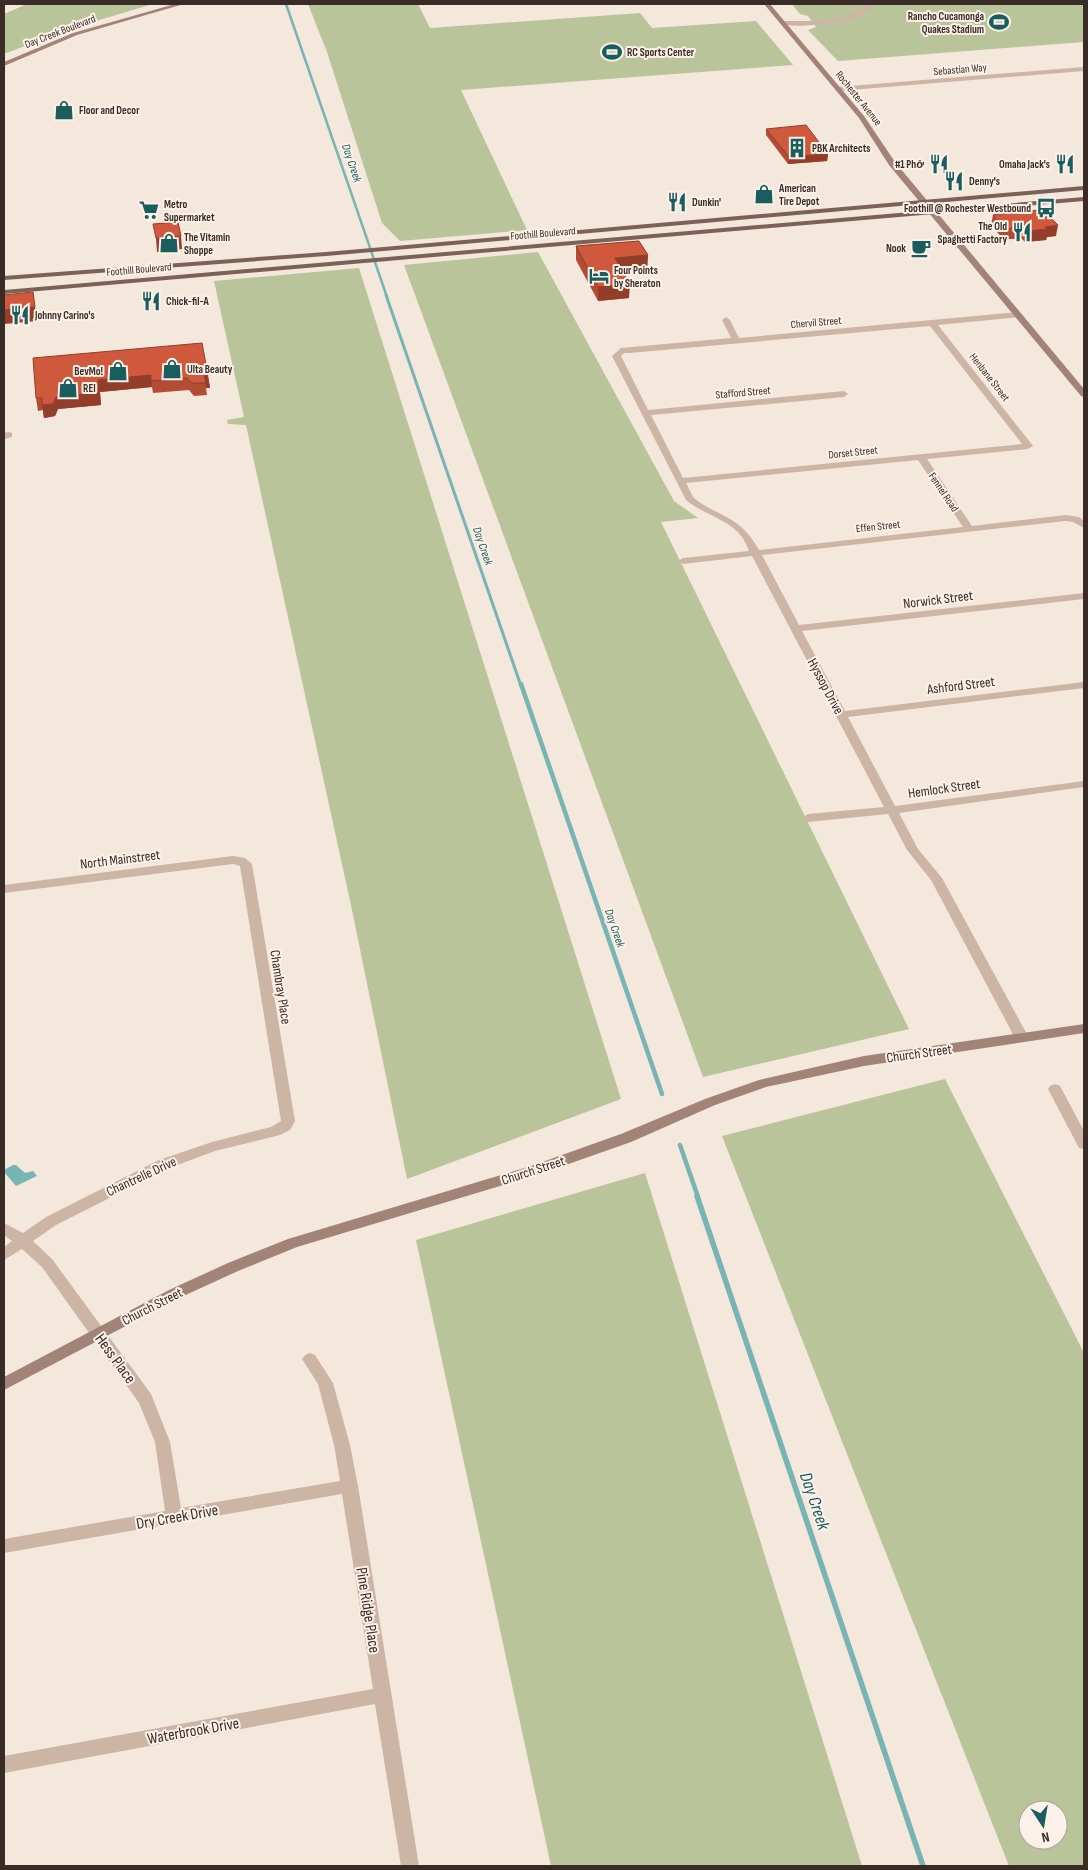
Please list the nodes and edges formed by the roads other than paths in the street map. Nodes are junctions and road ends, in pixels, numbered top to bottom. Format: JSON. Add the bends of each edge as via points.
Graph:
{"nodes":[{"id":1,"x":181,"y":4,"type":"edge"},
{"id":2,"x":767,"y":4,"type":"edge"},
{"id":3,"x":873,"y":4,"type":"edge"},
{"id":4,"x":783,"y":22,"type":"junction"},
{"id":5,"x":4,"y":64,"type":"edge"},
{"id":6,"x":1084,"y":70,"type":"edge"},
{"id":7,"x":838,"y":89,"type":"junction"},
{"id":8,"x":1084,"y":188,"type":"edge"},
{"id":9,"x":1084,"y":198,"type":"edge"},
{"id":10,"x":925,"y":202,"type":"junction"},
{"id":11,"x":932,"y":212,"type":"junction"},
{"id":12,"x":326,"y":254,"type":"junction"},
{"id":13,"x":198,"y":275,"type":"junction"},
{"id":14,"x":4,"y":278,"type":"edge"},
{"id":15,"x":4,"y":292,"type":"edge"},
{"id":16,"x":1018,"y":315,"type":"junction"},
{"id":17,"x":726,"y":320,"type":"dead end"},
{"id":18,"x":932,"y":323,"type":"junction"},
{"id":19,"x":737,"y":341,"type":"junction"},
{"id":20,"x":617,"y":354,"type":"joint"},
{"id":21,"x":844,"y":394,"type":"dead end"},
{"id":22,"x":1084,"y":394,"type":"edge"},
{"id":23,"x":644,"y":413,"type":"junction"},
{"id":24,"x":1028,"y":446,"type":"joint"},
{"id":25,"x":920,"y":456,"type":"junction"},
{"id":26,"x":680,"y":481,"type":"junction"},
{"id":27,"x":1080,"y":522,"type":"edge"},
{"id":28,"x":969,"y":529,"type":"junction"},
{"id":29,"x":755,"y":552,"type":"junction"},
{"id":30,"x":683,"y":561,"type":"dead end"},
{"id":31,"x":1084,"y":596,"type":"edge"},
{"id":32,"x":796,"y":629,"type":"junction"},
{"id":33,"x":1084,"y":685,"type":"edge"},
{"id":34,"x":841,"y":714,"type":"junction"},
{"id":35,"x":1083,"y":786,"type":"edge"},
{"id":36,"x":892,"y":810,"type":"junction"},
{"id":37,"x":808,"y":818,"type":"dead end"},
{"id":38,"x":241,"y":861,"type":"joint"},
{"id":39,"x":4,"y":889,"type":"edge"},
{"id":40,"x":1084,"y":1028,"type":"edge"},
{"id":41,"x":1022,"y":1038,"type":"junction"},
{"id":42,"x":1055,"y":1089,"type":"dead end"},
{"id":43,"x":288,"y":1121,"type":"joint"},
{"id":44,"x":1084,"y":1144,"type":"edge"},
{"id":45,"x":4,"y":1228,"type":"edge"},
{"id":46,"x":22,"y":1240,"type":"junction"},
{"id":47,"x":4,"y":1254,"type":"edge"},
{"id":48,"x":98,"y":1335,"type":"junction"},
{"id":49,"x":310,"y":1359,"type":"dead end"},
{"id":50,"x":4,"y":1384,"type":"edge"},
{"id":51,"x":350,"y":1486,"type":"junction"},
{"id":52,"x":174,"y":1517,"type":"junction"},
{"id":53,"x":4,"y":1546,"type":"edge"},
{"id":54,"x":382,"y":1695,"type":"junction"},
{"id":55,"x":4,"y":1765,"type":"edge"},
{"id":56,"x":410,"y":1866,"type":"edge"}],
"edges":[{"from":1,"to":5,"type":"main road","name":"Day Creek Boulevard","via":[[75,34]]},
{"from":2,"to":4,"type":"main road","name":"Rochester Avenue"},
{"from":3,"to":4,"type":"street","via":[[859,14],[829,21]]},
{"from":4,"to":7,"type":"main road","name":"Rochester Avenue"},
{"from":6,"to":7,"type":"street","name":"Sebastian Way"},
{"from":7,"to":10,"type":"main road","name":"Rochester Avenue"},
{"from":8,"to":10,"type":"main road","name":"Foothill Boulevard"},
{"from":9,"to":11,"type":"main road","name":"Foothill Boulevard"},
{"from":10,"to":11,"type":"main road","name":"Rochester Avenue"},
{"from":10,"to":12,"type":"main road","name":"Foothill Boulevard"},
{"from":11,"to":13,"type":"main road","name":"Foothill Boulevard"},
{"from":11,"to":16,"type":"main road","name":"Rochester Avenue"},
{"from":12,"to":13,"type":"main road","via":[[300,260],[203,269]]},
{"from":12,"to":14,"type":"main road","name":"Foothill Boulevard"},
{"from":13,"to":15,"type":"main road","name":"Foothill Boulevard"},
{"from":16,"to":18,"type":"street","name":"Chervil Street"},
{"from":16,"to":22,"type":"main road","name":"Rochester Avenue"},
{"from":17,"to":19,"type":"street"},
{"from":18,"to":19,"type":"street","name":"Chervil Street"},
{"from":18,"to":24,"type":"street","name":"Henbane Street"},
{"from":19,"to":20,"type":"street","name":"Chervil Street","via":[[630,350]]},
{"from":20,"to":23,"type":"street","name":"Hyssop Drive"},
{"from":21,"to":23,"type":"street","name":"Stafford Street"},
{"from":23,"to":26,"type":"street","name":"Hyssop Drive"},
{"from":24,"to":25,"type":"street","name":"Dorset Street"},
{"from":25,"to":26,"type":"street","name":"Dorset Street"},
{"from":25,"to":28,"type":"street","name":"Fennel Road"},
{"from":26,"to":29,"type":"street","name":"Hyssop Drive","via":[[695,504],[742,530]]},
{"from":27,"to":28,"type":"street","name":"Effen Street","via":[[1066,518]]},
{"from":28,"to":29,"type":"street","name":"Effen Street"},
{"from":29,"to":30,"type":"street","name":"Effen Street"},
{"from":29,"to":32,"type":"street","name":"Hyssop Drive"},
{"from":31,"to":32,"type":"street","name":"Norwick Street"},
{"from":32,"to":34,"type":"street","name":"Hyssop Drive"},
{"from":33,"to":34,"type":"street","name":"Ashford Street"},
{"from":34,"to":36,"type":"street","name":"Hyssop Drive"},
{"from":35,"to":36,"type":"street","name":"Hemlock Street"},
{"from":36,"to":37,"type":"street","name":"Hemlock Street"},
{"from":36,"to":41,"type":"street","name":"Hyssop Drive","via":[[919,859],[936,878]]},
{"from":38,"to":39,"type":"street","name":"North Mainstreet"},
{"from":38,"to":43,"type":"street","name":"Chambray Place","via":[[246,864]]},
{"from":40,"to":41,"type":"main road","name":"Church Street"},
{"from":41,"to":48,"type":"main road","name":"Church Street","via":[[864,1061],[764,1083],[535,1170],[293,1243],[174,1294]]},
{"from":42,"to":44,"type":"street"},
{"from":43,"to":46,"type":"street","name":"Chantrelle Drive","via":[[275,1131],[212,1147],[164,1164],[71,1210]]},
{"from":45,"to":46,"type":"street","name":"Hess Place"},
{"from":46,"to":47,"type":"street","name":"Chantrelle Drive"},
{"from":46,"to":48,"type":"street","name":"Hess Place","via":[[48,1264]]},
{"from":48,"to":50,"type":"main road","name":"Church Street"},
{"from":48,"to":52,"type":"street","name":"Hess Place","via":[[146,1399],[155,1417],[167,1453]]},
{"from":49,"to":51,"type":"street","name":"Pine Ridge Place","via":[[325,1383]]},
{"from":51,"to":52,"type":"street","name":"Dry Creek Drive"},
{"from":51,"to":54,"type":"street","name":"Pine Ridge Place"},
{"from":52,"to":53,"type":"street","name":"Dry Creek Drive"},
{"from":54,"to":55,"type":"street","name":"Waterbrook Drive"},
{"from":54,"to":56,"type":"street","name":"Pine Ridge Place"}]}
